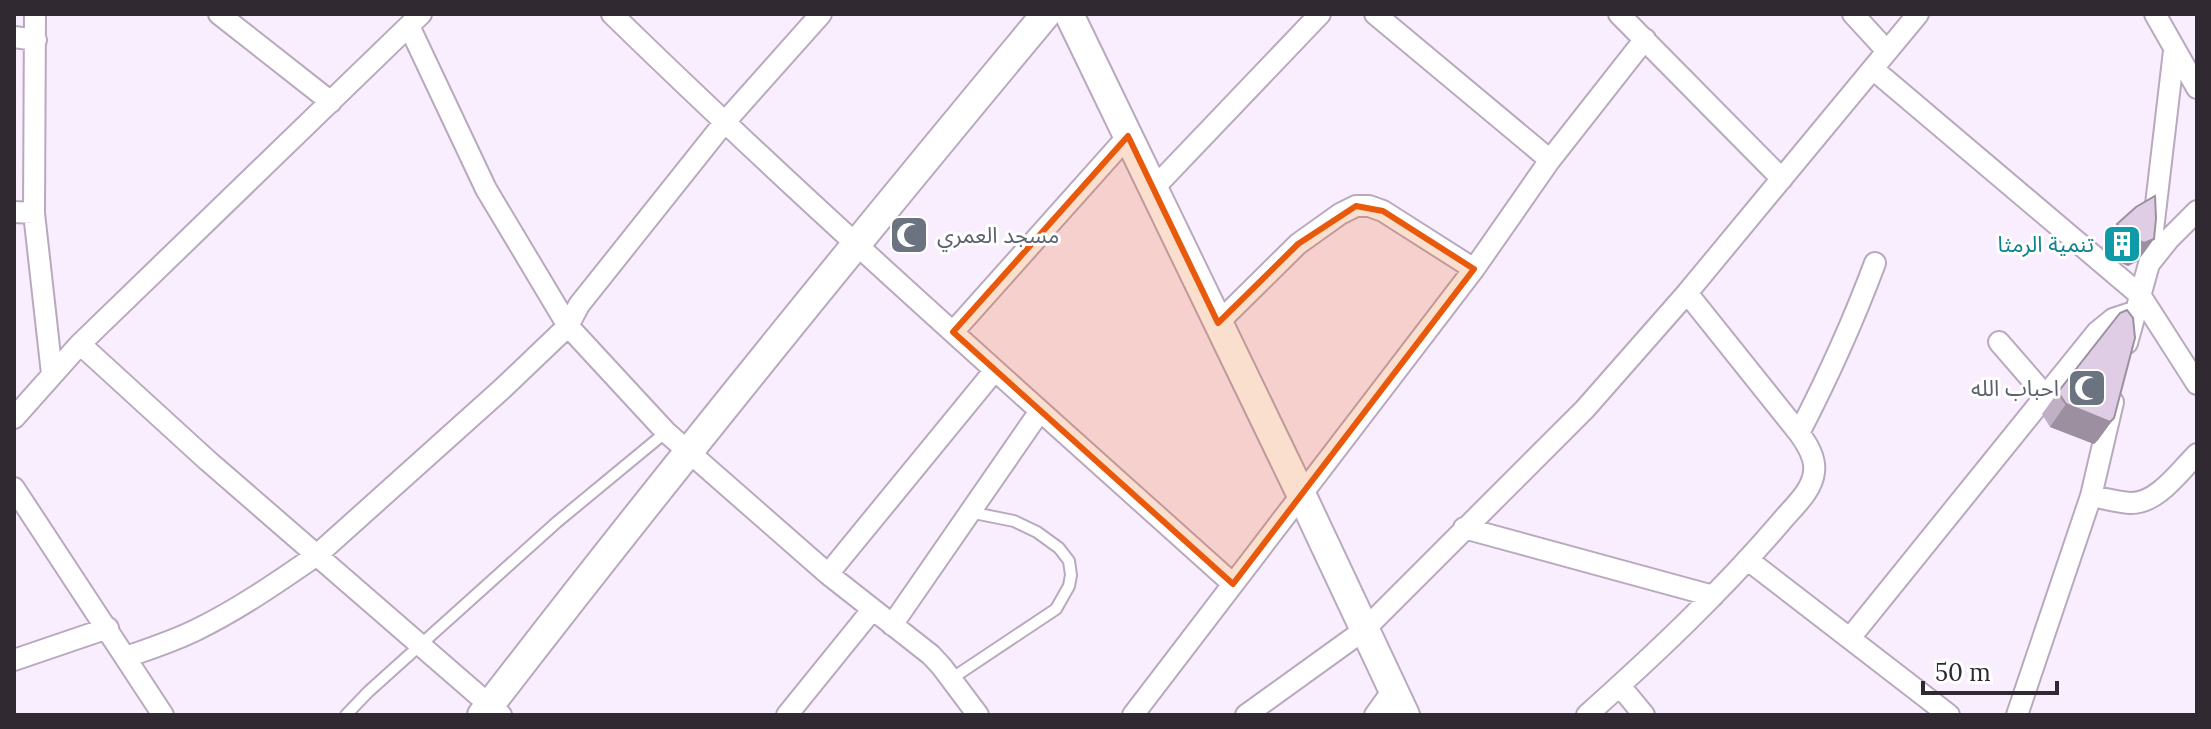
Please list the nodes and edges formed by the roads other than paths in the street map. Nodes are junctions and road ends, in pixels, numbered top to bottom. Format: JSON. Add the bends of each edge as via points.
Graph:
{"nodes":[{"id":1,"x":35,"y":14,"type":"edge"},
{"id":2,"x":219,"y":14,"type":"edge"},
{"id":3,"x":612,"y":14,"type":"edge"},
{"id":4,"x":821,"y":14,"type":"edge"},
{"id":5,"x":1046,"y":14,"type":"edge"},
{"id":6,"x":1069,"y":14,"type":"edge"},
{"id":7,"x":1320,"y":14,"type":"edge"},
{"id":8,"x":1375,"y":14,"type":"edge"},
{"id":9,"x":1619,"y":14,"type":"edge"},
{"id":10,"x":1853,"y":14,"type":"edge"},
{"id":11,"x":1918,"y":14,"type":"edge"},
{"id":12,"x":2155,"y":14,"type":"edge"},
{"id":13,"x":415,"y":20,"type":"edge"},
{"id":14,"x":14,"y":37,"type":"edge"},
{"id":15,"x":1645,"y":39,"type":"junction"},
{"id":16,"x":36,"y":40,"type":"junction"},
{"id":17,"x":1887,"y":51,"type":"junction"},
{"id":18,"x":2174,"y":51,"type":"junction"},
{"id":19,"x":1873,"y":69,"type":"junction"},
{"id":20,"x":2197,"y":88,"type":"edge"},
{"id":21,"x":331,"y":102,"type":"junction"},
{"id":22,"x":724,"y":123,"type":"junction"},
{"id":23,"x":1128,"y":136,"type":"junction"},
{"id":24,"x":1550,"y":160,"type":"junction"},
{"id":25,"x":1782,"y":179,"type":"junction"},
{"id":26,"x":1153,"y":189,"type":"junction"},
{"id":27,"x":2197,"y":211,"type":"edge"},
{"id":28,"x":24,"y":212,"type":"edge"},
{"id":29,"x":856,"y":243,"type":"junction"},
{"id":30,"x":1875,"y":263,"type":"dead end"},
{"id":31,"x":2149,"y":264,"type":"junction"},
{"id":32,"x":1474,"y":269,"type":"junction"},
{"id":33,"x":1687,"y":293,"type":"junction"},
{"id":34,"x":2137,"y":304,"type":"junction"},
{"id":35,"x":1218,"y":323,"type":"junction"},
{"id":36,"x":568,"y":326,"type":"junction"},
{"id":37,"x":953,"y":332,"type":"junction"},
{"id":38,"x":1999,"y":342,"type":"dead end"},
{"id":39,"x":80,"y":344,"type":"junction"},
{"id":40,"x":2123,"y":358,"type":"edge"},
{"id":41,"x":995,"y":370,"type":"junction"},
{"id":42,"x":52,"y":374,"type":"junction"},
{"id":43,"x":2197,"y":384,"type":"edge"},
{"id":44,"x":2116,"y":389,"type":"edge"},
{"id":45,"x":2045,"y":395,"type":"junction"},
{"id":46,"x":1040,"y":411,"type":"junction"},
{"id":47,"x":14,"y":418,"type":"edge"},
{"id":48,"x":666,"y":432,"type":"junction"},
{"id":49,"x":1799,"y":433,"type":"junction"},
{"id":50,"x":689,"y":450,"type":"junction"},
{"id":51,"x":2197,"y":454,"type":"edge"},
{"id":52,"x":14,"y":488,"type":"edge"},
{"id":53,"x":1302,"y":496,"type":"junction"},
{"id":54,"x":2091,"y":496,"type":"junction"},
{"id":55,"x":969,"y":512,"type":"junction"},
{"id":56,"x":1464,"y":528,"type":"junction"},
{"id":57,"x":317,"y":555,"type":"junction"},
{"id":58,"x":1748,"y":560,"type":"junction"},
{"id":59,"x":828,"y":574,"type":"junction"},
{"id":60,"x":1233,"y":584,"type":"junction"},
{"id":61,"x":1713,"y":596,"type":"junction"},
{"id":62,"x":872,"y":610,"type":"junction"},
{"id":63,"x":892,"y":625,"type":"junction"},
{"id":64,"x":108,"y":628,"type":"junction"},
{"id":65,"x":1364,"y":630,"type":"junction"},
{"id":66,"x":1850,"y":638,"type":"junction"},
{"id":67,"x":421,"y":646,"type":"junction"},
{"id":68,"x":126,"y":657,"type":"junction"},
{"id":69,"x":14,"y":660,"type":"edge"},
{"id":70,"x":951,"y":679,"type":"junction"},
{"id":71,"x":1620,"y":686,"type":"junction"},
{"id":72,"x":1399,"y":702,"type":"edge"},
{"id":73,"x":490,"y":712,"type":"edge"},
{"id":74,"x":1942,"y":713,"type":"edge"},
{"id":75,"x":163,"y":715,"type":"edge"},
{"id":76,"x":346,"y":715,"type":"edge"},
{"id":77,"x":787,"y":715,"type":"edge"},
{"id":78,"x":978,"y":715,"type":"edge"},
{"id":79,"x":1133,"y":715,"type":"edge"},
{"id":80,"x":1246,"y":715,"type":"edge"},
{"id":81,"x":1375,"y":715,"type":"edge"},
{"id":82,"x":1587,"y":715,"type":"edge"},
{"id":83,"x":1644,"y":715,"type":"edge"},
{"id":84,"x":2017,"y":715,"type":"edge"}],
"edges":[{"from":1,"to":16,"type":"street"},
{"from":2,"to":21,"type":"street"},
{"from":3,"to":22,"type":"street"},
{"from":4,"to":22,"type":"street"},
{"from":5,"to":29,"type":"street"},
{"from":6,"to":23,"type":"street"},
{"from":7,"to":26,"type":"street"},
{"from":8,"to":24,"type":"street"},
{"from":9,"to":15,"type":"street"},
{"from":10,"to":17,"type":"street"},
{"from":11,"to":17,"type":"street"},
{"from":12,"to":18,"type":"street"},
{"from":13,"to":21,"type":"street"},
{"from":13,"to":36,"type":"street","via":[[486,189]]},
{"from":14,"to":16,"type":"street"},
{"from":15,"to":24,"type":"street"},
{"from":15,"to":25,"type":"street"},
{"from":16,"to":28,"type":"street"},
{"from":17,"to":19,"type":"street"},
{"from":18,"to":20,"type":"street"},
{"from":18,"to":31,"type":"street"},
{"from":19,"to":25,"type":"street"},
{"from":19,"to":34,"type":"street"},
{"from":21,"to":39,"type":"street"},
{"from":22,"to":29,"type":"street"},
{"from":22,"to":36,"type":"street","via":[[579,305]]},
{"from":23,"to":26,"type":"street"},
{"from":23,"to":37,"type":"street"},
{"from":24,"to":32,"type":"street"},
{"from":25,"to":33,"type":"street"},
{"from":26,"to":35,"type":"street"},
{"from":27,"to":31,"type":"street"},
{"from":28,"to":42,"type":"street"},
{"from":29,"to":37,"type":"street"},
{"from":29,"to":50,"type":"street"},
{"from":30,"to":49,"type":"street"},
{"from":31,"to":34,"type":"street"},
{"from":32,"to":35,"type":"street","via":[[1383,211],[1356,206],[1298,244]]},
{"from":32,"to":53,"type":"street"},
{"from":33,"to":49,"type":"street"},
{"from":33,"to":56,"type":"street","via":[[1585,409]]},
{"from":34,"to":40,"type":"street"},
{"from":34,"to":43,"type":"street"},
{"from":34,"to":45,"type":"street","via":[[2097,332]]},
{"from":35,"to":53,"type":"street"},
{"from":36,"to":48,"type":"street"},
{"from":36,"to":57,"type":"street"},
{"from":37,"to":41,"type":"street"},
{"from":38,"to":45,"type":"street"},
{"from":39,"to":42,"type":"street"},
{"from":39,"to":57,"type":"street"},
{"from":41,"to":46,"type":"street"},
{"from":41,"to":59,"type":"street"},
{"from":42,"to":47,"type":"street"},
{"from":44,"to":54,"type":"street"},
{"from":45,"to":66,"type":"street"},
{"from":46,"to":55,"type":"street"},
{"from":46,"to":60,"type":"street"},
{"from":48,"to":50,"type":"street"},
{"from":48,"to":67,"type":"lane"},
{"from":49,"to":58,"type":"street","via":[[1814,464],[1809,489]]},
{"from":50,"to":59,"type":"street"},
{"from":50,"to":73,"type":"street"},
{"from":51,"to":54,"type":"street","via":[[2143,501]]},
{"from":52,"to":64,"type":"street"},
{"from":53,"to":60,"type":"street"},
{"from":53,"to":65,"type":"street"},
{"from":54,"to":84,"type":"street"},
{"from":55,"to":63,"type":"street"},
{"from":55,"to":70,"type":"lane","via":[[1014,521],[1037,532],[1059,548],[1071,575],[1056,609]]},
{"from":56,"to":61,"type":"street"},
{"from":56,"to":65,"type":"street"},
{"from":57,"to":67,"type":"street"},
{"from":57,"to":68,"type":"street","via":[[193,632]]},
{"from":58,"to":61,"type":"street"},
{"from":58,"to":66,"type":"street"},
{"from":59,"to":62,"type":"street"},
{"from":60,"to":79,"type":"street"},
{"from":61,"to":71,"type":"street"},
{"from":62,"to":63,"type":"street"},
{"from":62,"to":77,"type":"street"},
{"from":63,"to":70,"type":"street","via":[[931,655]]},
{"from":64,"to":68,"type":"street"},
{"from":64,"to":69,"type":"street"},
{"from":65,"to":72,"type":"street"},
{"from":65,"to":80,"type":"street"},
{"from":66,"to":74,"type":"street"},
{"from":67,"to":73,"type":"street"},
{"from":67,"to":76,"type":"lane"},
{"from":68,"to":75,"type":"street"},
{"from":70,"to":78,"type":"street"},
{"from":71,"to":82,"type":"street"},
{"from":71,"to":83,"type":"street"},
{"from":72,"to":81,"type":"street"}]}
